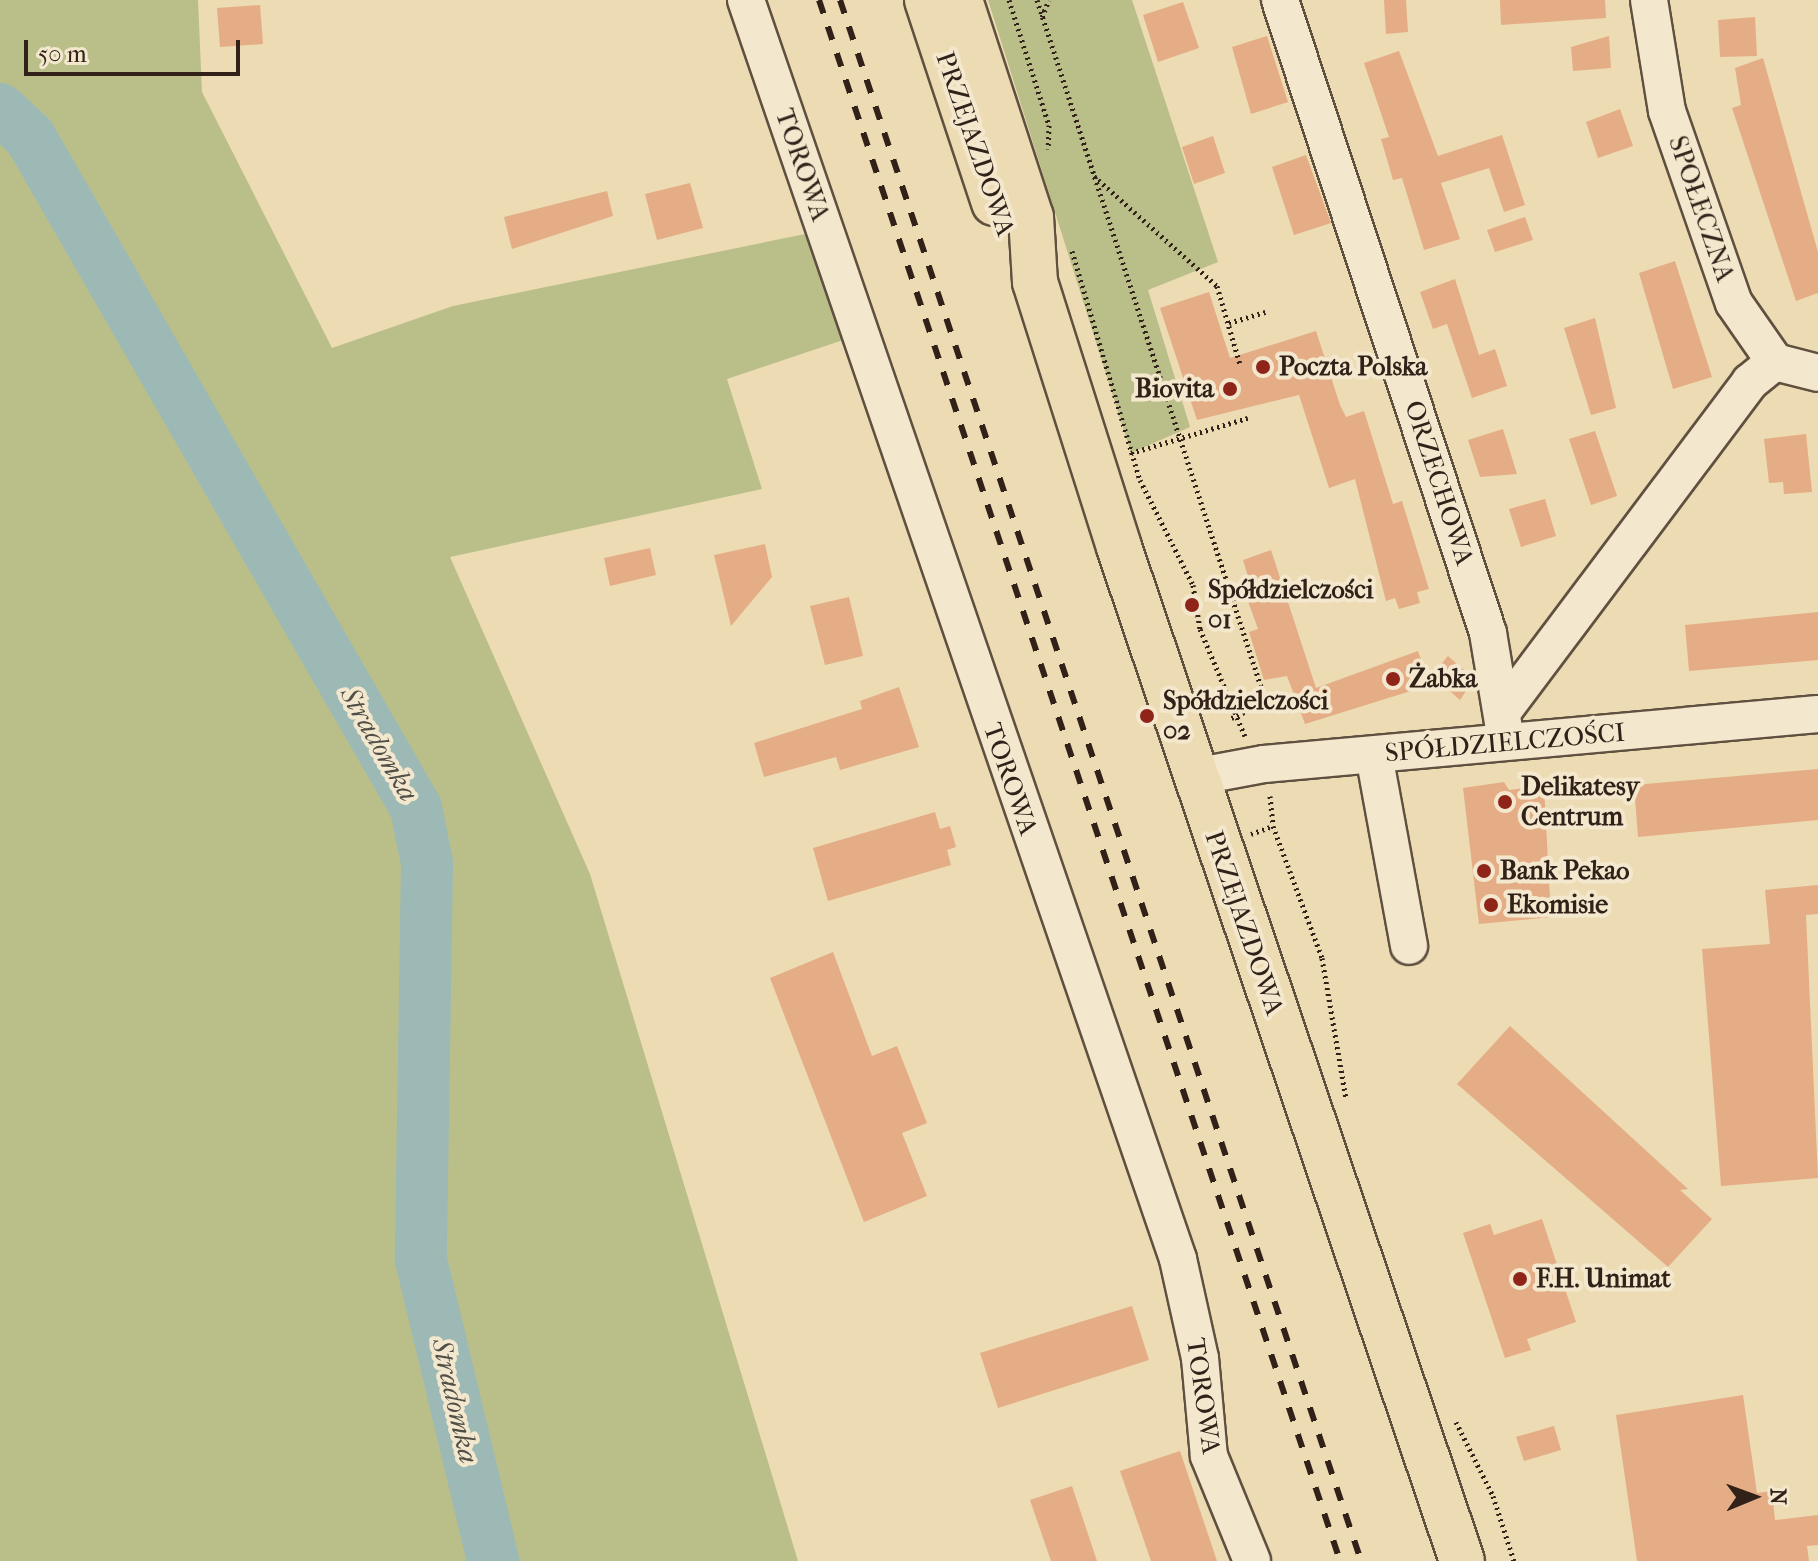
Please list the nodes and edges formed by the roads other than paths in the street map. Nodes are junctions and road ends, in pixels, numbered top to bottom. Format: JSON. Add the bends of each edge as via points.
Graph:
{"nodes":[{"id":1,"x":746,"y":0,"type":"edge"},
{"id":2,"x":927,"y":0,"type":"edge"},
{"id":3,"x":960,"y":0,"type":"edge"},
{"id":4,"x":1280,"y":0,"type":"edge"},
{"id":5,"x":1649,"y":0,"type":"edge"},
{"id":6,"x":1035,"y":282,"type":"junction"},
{"id":7,"x":1775,"y":362,"type":"junction"},
{"id":8,"x":1818,"y":373,"type":"edge"},
{"id":9,"x":1818,"y":714,"type":"edge"},
{"id":10,"x":1504,"y":726,"type":"junction"},
{"id":11,"x":1374,"y":755,"type":"junction"},
{"id":12,"x":1194,"y":777,"type":"junction"},
{"id":13,"x":1409,"y":946,"type":"dead end"},
{"id":14,"x":1252,"y":1561,"type":"edge"},
{"id":15,"x":1462,"y":1561,"type":"edge"}],
"edges":[{"from":1,"to":14,"type":"street","name":"TOROWA","via":[[1178,1259],[1200,1358],[1209,1456]]},
{"from":2,"to":6,"type":"main road","name":"PRZEJAZDOWA","via":[[1005,239]]},
{"from":3,"to":6,"type":"main road","name":"PRZEJAZDOWA","via":[[1031,217]]},
{"from":4,"to":10,"type":"street","name":"ORZECHOWA","via":[[1488,633]]},
{"from":5,"to":7,"type":"street","name":"SPOŁECZNA","via":[[1667,111],[1716,260],[1747,326]]},
{"from":6,"to":12,"type":"main road","name":"PRZEJAZDOWA"},
{"from":7,"to":8,"type":"street"},
{"from":7,"to":10,"type":"street","via":[[1750,382]]},
{"from":9,"to":10,"type":"street","name":"SPÓŁDZIELCZOŚCI"},
{"from":10,"to":11,"type":"street","name":"SPÓŁDZIELCZOŚCI"},
{"from":11,"to":12,"type":"street","name":"SPÓŁDZIELCZOŚCI"},
{"from":11,"to":13,"type":"street"},
{"from":12,"to":15,"type":"main road","name":"PRZEJAZDOWA"}]}
